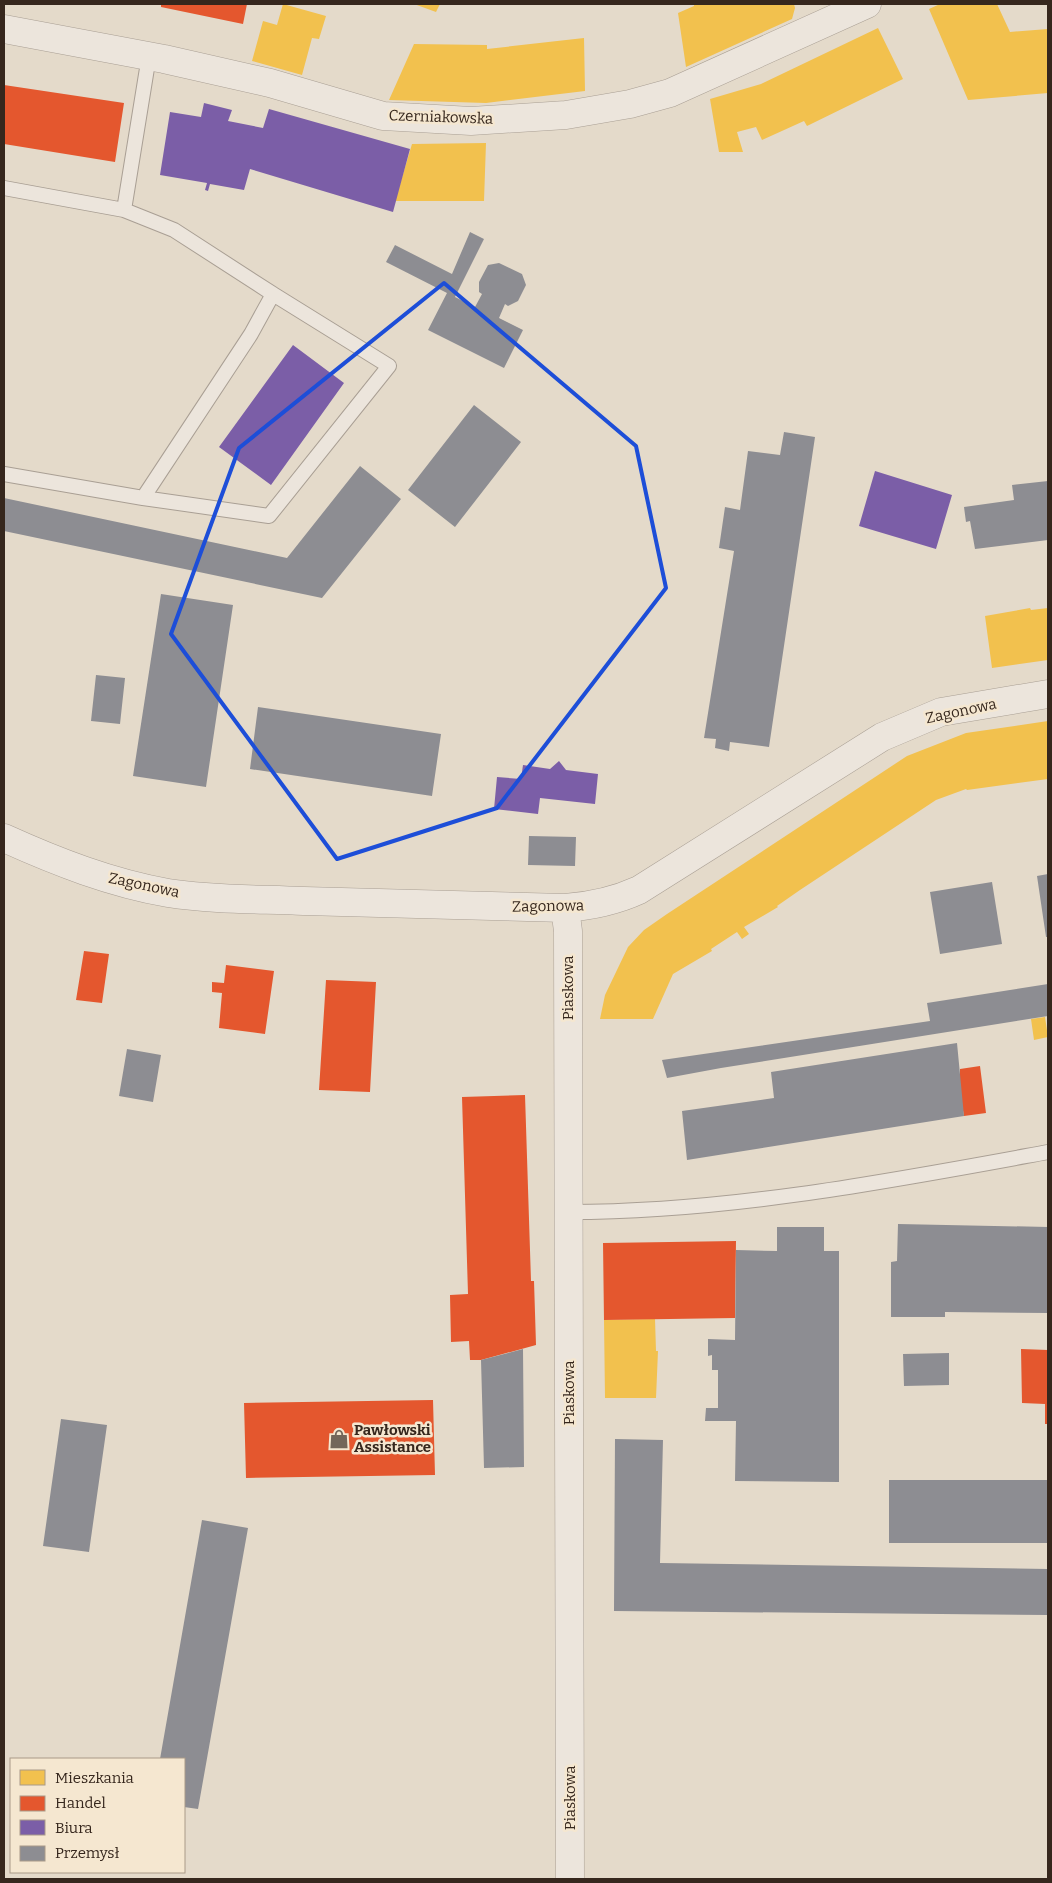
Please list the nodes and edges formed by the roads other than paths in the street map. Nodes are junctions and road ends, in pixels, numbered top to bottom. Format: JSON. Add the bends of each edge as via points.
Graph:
{"nodes":[{"id":1,"x":867,"y":4,"type":"edge"},
{"id":2,"x":4,"y":29,"type":"edge"},
{"id":3,"x":149,"y":56,"type":"junction"},
{"id":4,"x":4,"y":188,"type":"edge"},
{"id":5,"x":124,"y":210,"type":"junction"},
{"id":6,"x":273,"y":294,"type":"junction"},
{"id":7,"x":4,"y":474,"type":"edge"},
{"id":8,"x":143,"y":498,"type":"junction"},
{"id":9,"x":1048,"y":694,"type":"edge"},
{"id":10,"x":4,"y":838,"type":"edge"},
{"id":11,"x":565,"y":908,"type":"junction"},
{"id":12,"x":1048,"y":1152,"type":"edge"},
{"id":13,"x":568,"y":1212,"type":"junction"},
{"id":14,"x":570,"y":1879,"type":"edge"}],
"edges":[{"from":1,"to":3,"type":"street","name":"Czerniakowska","via":[[670,93],[566,115],[471,121],[383,116],[270,83]]},
{"from":2,"to":3,"type":"street","name":"Czerniakowska"},
{"from":3,"to":5,"type":"lane"},
{"from":4,"to":5,"type":"lane"},
{"from":5,"to":6,"type":"lane","via":[[174,230]]},
{"from":6,"to":8,"type":"lane","via":[[251,334]]},
{"from":6,"to":8,"type":"lane","via":[[389,366],[269,516]]},
{"from":7,"to":8,"type":"lane"},
{"from":9,"to":11,"type":"street","name":"Zagonowa","via":[[941,712],[910,724],[882,737],[640,890],[606,902]]},
{"from":10,"to":11,"type":"street","name":"Zagonowa","via":[[87,872],[170,893],[291,901]]},
{"from":11,"to":13,"type":"street","name":"Piaskowa","via":[[568,931]]},
{"from":12,"to":13,"type":"lane","via":[[737,1202]]},
{"from":13,"to":14,"type":"street","name":"Piaskowa"}]}
